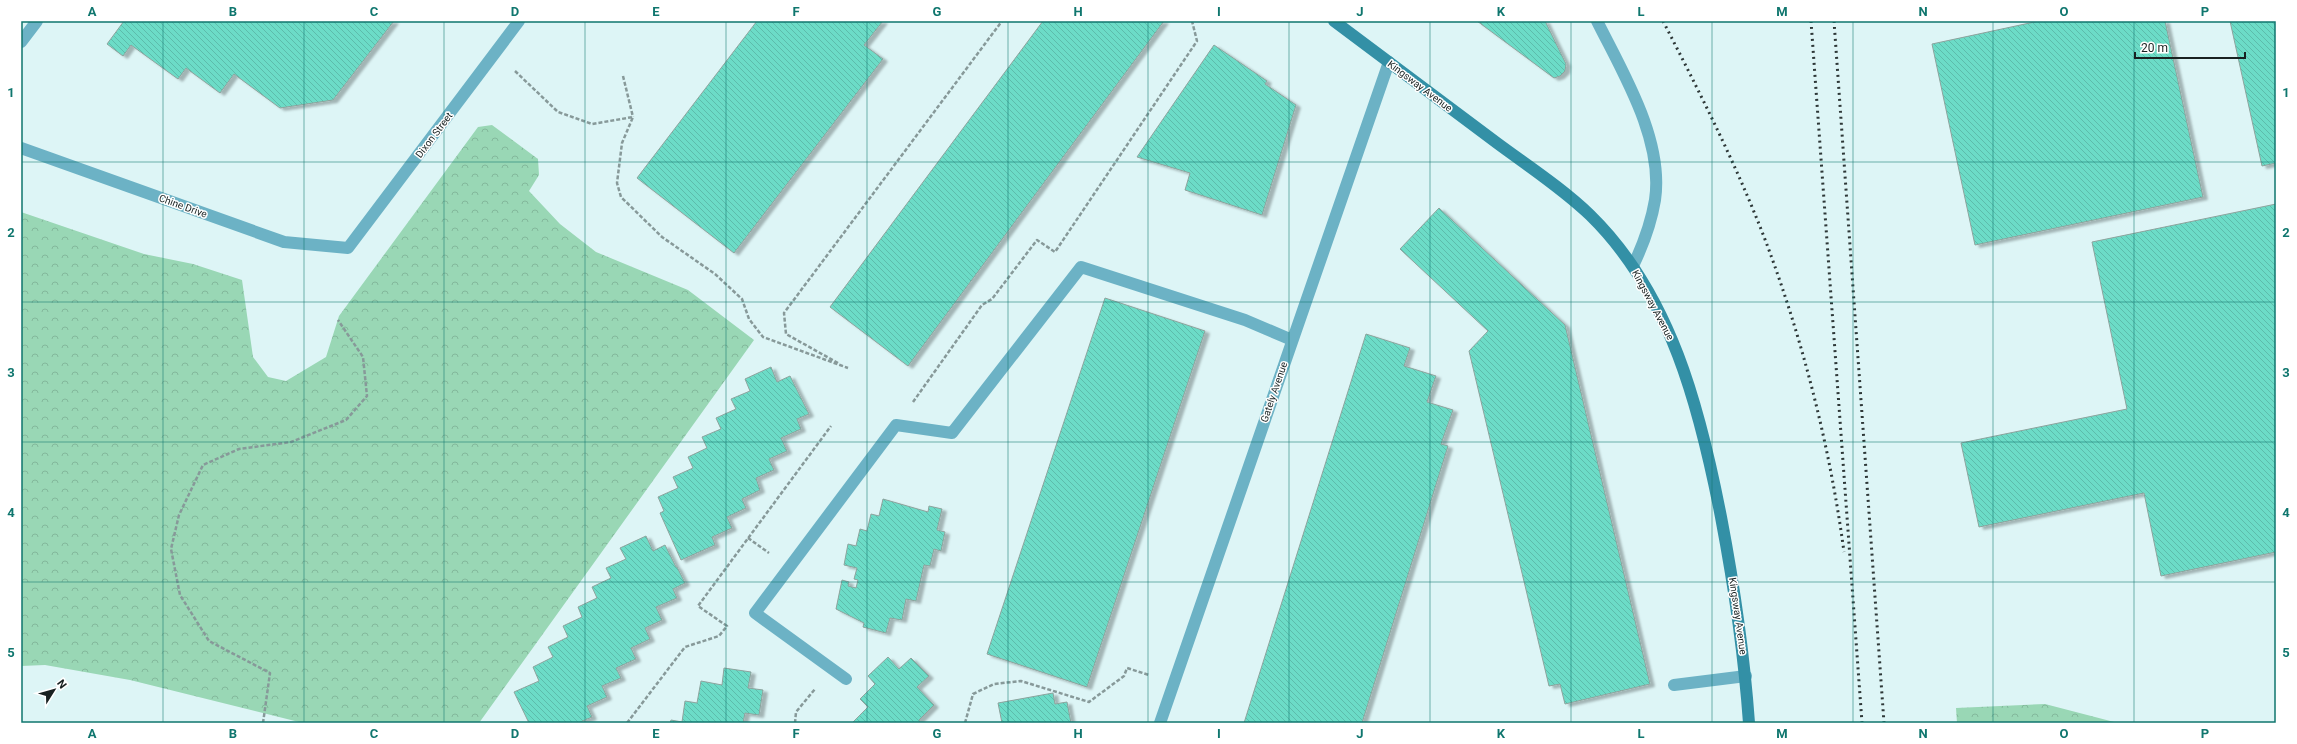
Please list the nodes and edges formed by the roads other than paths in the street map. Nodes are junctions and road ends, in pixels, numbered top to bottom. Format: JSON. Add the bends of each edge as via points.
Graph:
{"nodes":[{"id":1,"x":37,"y":21,"type":"edge"},
{"id":2,"x":519,"y":21,"type":"edge"},
{"id":3,"x":1334,"y":21,"type":"edge"},
{"id":4,"x":1597,"y":21,"type":"edge"},
{"id":5,"x":21,"y":42,"type":"edge"},
{"id":6,"x":1389,"y":62,"type":"junction"},
{"id":7,"x":21,"y":148,"type":"edge"},
{"id":8,"x":348,"y":248,"type":"joint"},
{"id":9,"x":1632,"y":266,"type":"junction"},
{"id":10,"x":1292,"y":340,"type":"junction"},
{"id":11,"x":1746,"y":676,"type":"junction"},
{"id":12,"x":846,"y":679,"type":"dead end"},
{"id":13,"x":1674,"y":685,"type":"dead end"},
{"id":14,"x":1160,"y":723,"type":"edge"},
{"id":15,"x":1749,"y":723,"type":"edge"}],
"edges":[{"from":1,"to":5,"type":"street"},
{"from":2,"to":8,"type":"street","name":"Dixon Street"},
{"from":3,"to":6,"type":"main road","name":"Kingsway Avenue"},
{"from":4,"to":9,"type":"street","via":[[1646,127],[1655,167],[1655,199],[1647,235]]},
{"from":6,"to":9,"type":"main road","name":"Kingsway Avenue","via":[[1576,203],[1603,229]]},
{"from":6,"to":10,"type":"street","name":"Gately Avenue"},
{"from":7,"to":8,"type":"street","name":"Chine Drive","via":[[284,242]]},
{"from":9,"to":11,"type":"main road","name":"Kingsway Avenue","via":[[1660,313],[1675,346],[1697,411],[1714,478],[1733,580]]},
{"from":10,"to":12,"type":"street","via":[[1245,320],[1081,267],[952,433],[896,425],[755,613]]},
{"from":10,"to":14,"type":"street","name":"Gately Avenue"},
{"from":11,"to":13,"type":"street"},
{"from":11,"to":15,"type":"main road","name":"Kingsway Avenue"}]}
